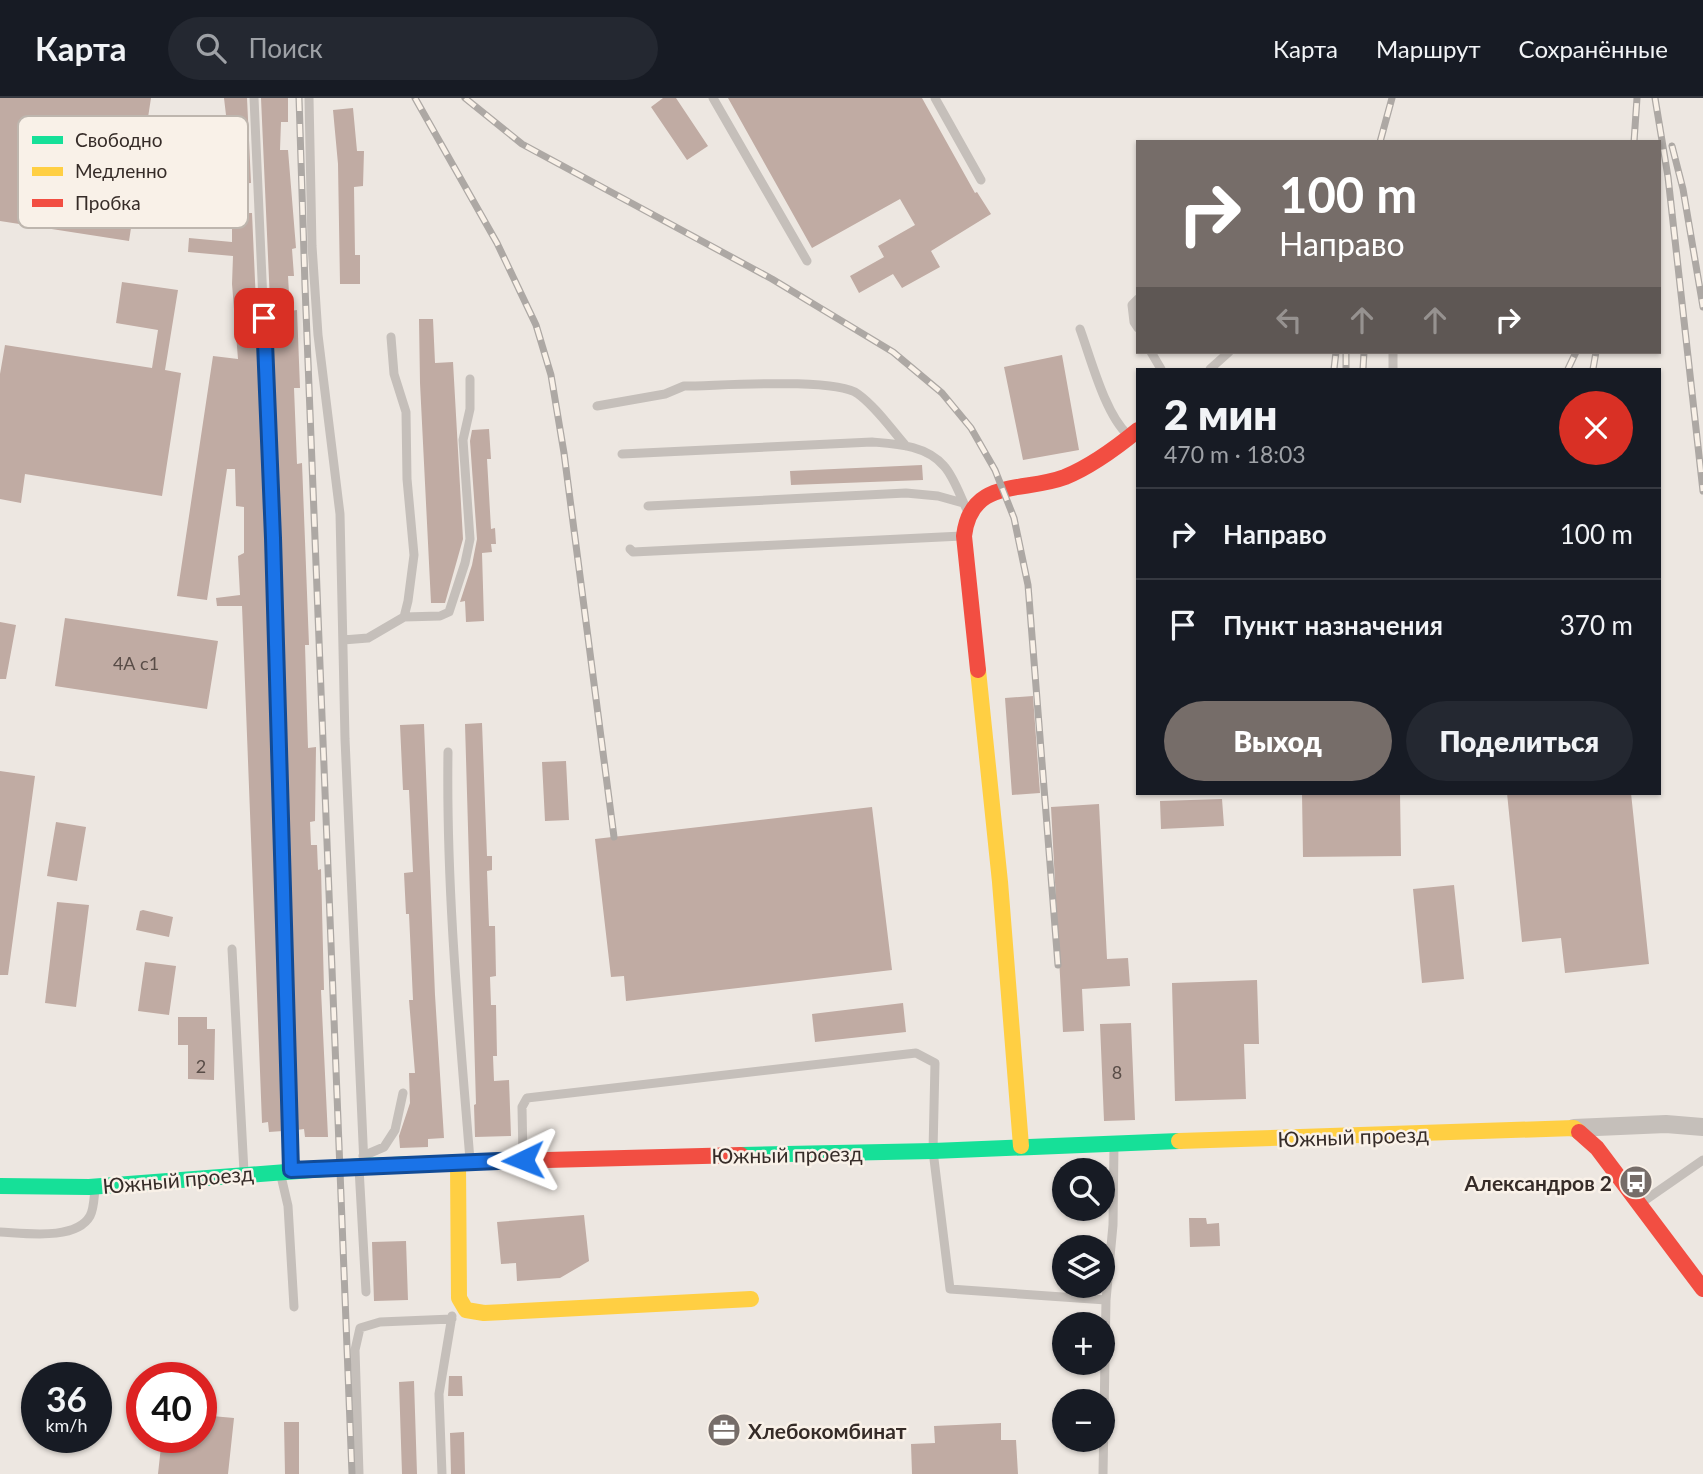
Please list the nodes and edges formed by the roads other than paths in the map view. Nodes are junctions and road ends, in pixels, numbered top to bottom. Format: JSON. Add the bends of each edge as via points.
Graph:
{"nodes":[{"id":1,"x":254,"y":98,"type":"edge"},
{"id":2,"x":309,"y":98,"type":"edge"},
{"id":3,"x":713,"y":98,"type":"edge"},
{"id":4,"x":935,"y":98,"type":"edge"},
{"id":5,"x":981,"y":180,"type":"dead end"},
{"id":6,"x":807,"y":261,"type":"dead end"},
{"id":7,"x":1136,"y":301,"type":"edge"},
{"id":8,"x":1136,"y":325,"type":"edge"},
{"id":9,"x":1080,"y":328,"type":"dead end"},
{"id":10,"x":391,"y":337,"type":"dead end"},
{"id":11,"x":1227,"y":354,"type":"edge"},
{"id":12,"x":1211,"y":368,"type":"edge"},
{"id":13,"x":470,"y":379,"type":"dead end"},
{"id":14,"x":597,"y":406,"type":"dead end"},
{"id":15,"x":1134,"y":433,"type":"edge"},
{"id":16,"x":906,"y":446,"type":"junction"},
{"id":17,"x":622,"y":454,"type":"dead end"},
{"id":18,"x":648,"y":506,"type":"dead end"},
{"id":19,"x":966,"y":507,"type":"junction"},
{"id":20,"x":964,"y":536,"type":"junction"},
{"id":21,"x":630,"y":549,"type":"dead end"},
{"id":22,"x":404,"y":617,"type":"junction"},
{"id":23,"x":343,"y":640,"type":"junction"},
{"id":24,"x":448,"y":752,"type":"dead end"},
{"id":25,"x":232,"y":949,"type":"dead end"},
{"id":26,"x":403,"y":1093,"type":"dead end"},
{"id":27,"x":1703,"y":1127,"type":"edge"},
{"id":28,"x":1574,"y":1128,"type":"junction"},
{"id":29,"x":1114,"y":1144,"type":"junction"},
{"id":30,"x":1021,"y":1146,"type":"junction"},
{"id":31,"x":933,"y":1151,"type":"junction"},
{"id":32,"x":523,"y":1160,"type":"junction"},
{"id":33,"x":1703,"y":1160,"type":"edge"},
{"id":34,"x":464,"y":1162,"type":"junction"},
{"id":35,"x":362,"y":1163,"type":"junction"},
{"id":36,"x":286,"y":1170,"type":"junction"},
{"id":37,"x":244,"y":1174,"type":"junction"},
{"id":38,"x":0,"y":1186,"type":"edge"},
{"id":39,"x":96,"y":1186,"type":"junction"},
{"id":40,"x":1640,"y":1204,"type":"junction"},
{"id":41,"x":0,"y":1231,"type":"edge"},
{"id":42,"x":1703,"y":1289,"type":"edge"},
{"id":43,"x":366,"y":1292,"type":"dead end"},
{"id":44,"x":459,"y":1298,"type":"junction"},
{"id":45,"x":751,"y":1299,"type":"dead end"},
{"id":46,"x":1106,"y":1300,"type":"junction"},
{"id":47,"x":294,"y":1307,"type":"dead end"},
{"id":48,"x":452,"y":1319,"type":"junction"},
{"id":49,"x":359,"y":1474,"type":"edge"},
{"id":50,"x":442,"y":1474,"type":"edge"},
{"id":51,"x":1103,"y":1474,"type":"edge"}],
"edges":[{"from":1,"to":36,"type":"lane","via":[[271,496]]},
{"from":2,"to":23,"type":"lane","via":[[316,310],[340,514]]},
{"from":3,"to":6,"type":"lane"},
{"from":4,"to":5,"type":"lane"},
{"from":7,"to":8,"type":"lane","via":[[1132,305]]},
{"from":9,"to":15,"type":"lane","via":[[1100,387],[1121,428]]},
{"from":10,"to":22,"type":"lane","via":[[394,374],[406,412],[414,555]]},
{"from":11,"to":12,"type":"lane"},
{"from":13,"to":22,"type":"lane","via":[[463,440],[470,539],[465,563],[449,612]]},
{"from":14,"to":16,"type":"lane","via":[[665,394],[684,386],[842,386],[857,393]]},
{"from":15,"to":19,"type":"street","via":[[1096,463],[1062,478],[1004,490]]},
{"from":16,"to":17,"type":"lane","via":[[872,442]]},
{"from":16,"to":19,"type":"lane","via":[[930,454],[945,466]]},
{"from":18,"to":19,"type":"lane","via":[[906,493],[938,496]]},
{"from":19,"to":20,"type":"street"},
{"from":20,"to":21,"type":"lane"},
{"from":20,"to":30,"type":"street","via":[[1000,882]]},
{"from":22,"to":23,"type":"lane","via":[[368,638]]},
{"from":23,"to":35,"type":"lane"},
{"from":24,"to":34,"type":"lane","via":[[447,821]]},
{"from":25,"to":37,"type":"lane"},
{"from":26,"to":35,"type":"lane","via":[[395,1130],[384,1147]]},
{"from":27,"to":28,"type":"street"},
{"from":28,"to":29,"type":"street","name":"Южный проезд"},
{"from":28,"to":40,"type":"street","via":[[1597,1149]]},
{"from":29,"to":30,"type":"street","name":"Южный проезд"},
{"from":29,"to":46,"type":"lane"},
{"from":30,"to":31,"type":"street","name":"Южный проезд"},
{"from":31,"to":32,"type":"street","name":"Южный проезд"},
{"from":31,"to":32,"type":"lane","via":[[935,1063],[916,1053],[527,1098],[522,1107]]},
{"from":31,"to":46,"type":"lane","via":[[950,1289]]},
{"from":32,"to":34,"type":"street","name":"Южный проезд"},
{"from":33,"to":40,"type":"lane"},
{"from":34,"to":35,"type":"street","name":"Южный проезд"},
{"from":34,"to":44,"type":"street"},
{"from":35,"to":36,"type":"street","name":"Южный проезд"},
{"from":35,"to":43,"type":"lane"},
{"from":36,"to":37,"type":"street","name":"Южный проезд"},
{"from":36,"to":47,"type":"lane"},
{"from":37,"to":39,"type":"street","name":"Южный проезд"},
{"from":38,"to":39,"type":"street","name":"Южный проезд"},
{"from":39,"to":41,"type":"lane","via":[[91,1215],[81,1227],[51,1234]]},
{"from":40,"to":42,"type":"street"},
{"from":44,"to":45,"type":"street","via":[[466,1310],[484,1313]]},
{"from":44,"to":48,"type":"lane"},
{"from":46,"to":51,"type":"lane"},
{"from":48,"to":49,"type":"lane","via":[[380,1322],[360,1328],[355,1350]]},
{"from":48,"to":50,"type":"lane","via":[[439,1394]]}]}
